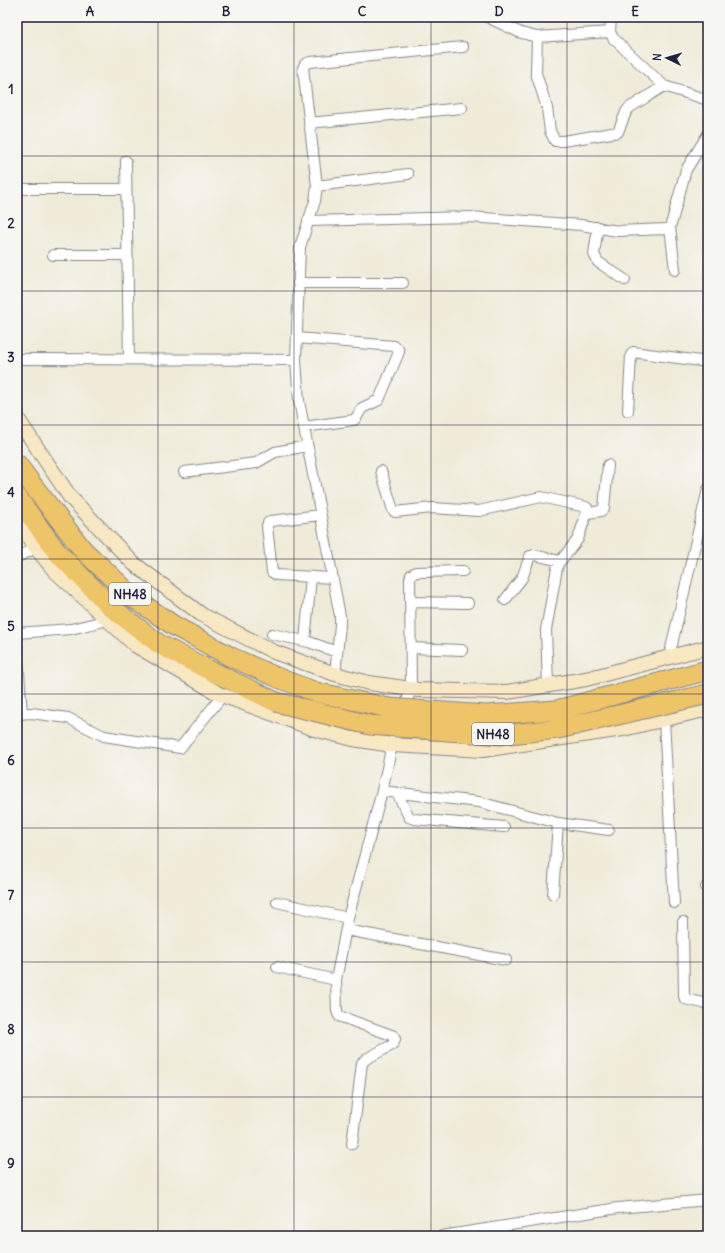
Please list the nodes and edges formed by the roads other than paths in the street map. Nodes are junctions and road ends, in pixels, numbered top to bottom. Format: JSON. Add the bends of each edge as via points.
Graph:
{"nodes":[{"id":1,"x":487,"y":17,"type":"edge"},
{"id":2,"x":611,"y":17,"type":"edge"},
{"id":3,"x":610,"y":32,"type":"junction"},
{"id":4,"x":537,"y":37,"type":"junction"},
{"id":5,"x":463,"y":47,"type":"dead end"},
{"id":6,"x":664,"y":86,"type":"junction"},
{"id":7,"x":708,"y":100,"type":"edge"},
{"id":8,"x":462,"y":108,"type":"dead end"},
{"id":9,"x":309,"y":123,"type":"junction"},
{"id":10,"x":708,"y":134,"type":"edge"},
{"id":11,"x":126,"y":161,"type":"dead end"},
{"id":12,"x":408,"y":174,"type":"dead end"},
{"id":13,"x":317,"y":186,"type":"junction"},
{"id":14,"x":25,"y":189,"type":"dead end"},
{"id":15,"x":126,"y":189,"type":"junction"},
{"id":16,"x":308,"y":221,"type":"junction"},
{"id":17,"x":598,"y":227,"type":"junction"},
{"id":18,"x":670,"y":227,"type":"junction"},
{"id":19,"x":53,"y":255,"type":"dead end"},
{"id":20,"x":127,"y":255,"type":"junction"},
{"id":21,"x":675,"y":270,"type":"dead end"},
{"id":22,"x":625,"y":280,"type":"dead end"},
{"id":23,"x":298,"y":283,"type":"junction"},
{"id":24,"x":403,"y":283,"type":"dead end"},
{"id":25,"x":297,"y":338,"type":"junction"},
{"id":26,"x":17,"y":359,"type":"edge"},
{"id":27,"x":129,"y":359,"type":"junction"},
{"id":28,"x":296,"y":360,"type":"junction"},
{"id":29,"x":708,"y":362,"type":"edge"},
{"id":30,"x":628,"y":411,"type":"dead end"},
{"id":31,"x":17,"y":418,"type":"edge"},
{"id":32,"x":304,"y":427,"type":"junction"},
{"id":33,"x":307,"y":446,"type":"junction"},
{"id":34,"x":17,"y":464,"type":"edge"},
{"id":35,"x":608,"y":465,"type":"dead end"},
{"id":36,"x":381,"y":471,"type":"dead end"},
{"id":37,"x":184,"y":472,"type":"dead end"},
{"id":38,"x":708,"y":489,"type":"edge"},
{"id":39,"x":17,"y":497,"type":"edge"},
{"id":40,"x":588,"y":513,"type":"junction"},
{"id":41,"x":320,"y":515,"type":"junction"},
{"id":42,"x":17,"y":521,"type":"edge"},
{"id":43,"x":36,"y":548,"type":"junction"},
{"id":44,"x":17,"y":557,"type":"edge"},
{"id":45,"x":560,"y":561,"type":"junction"},
{"id":46,"x":463,"y":571,"type":"dead end"},
{"id":47,"x":311,"y":577,"type":"junction"},
{"id":48,"x":333,"y":578,"type":"junction"},
{"id":49,"x":505,"y":600,"type":"dead end"},
{"id":50,"x":410,"y":602,"type":"junction"},
{"id":51,"x":468,"y":604,"type":"dead end"},
{"id":52,"x":108,"y":620,"type":"junction"},
{"id":53,"x":17,"y":633,"type":"edge"},
{"id":54,"x":272,"y":634,"type":"dead end"},
{"id":55,"x":305,"y":641,"type":"junction"},
{"id":56,"x":17,"y":646,"type":"edge"},
{"id":57,"x":708,"y":647,"type":"edge"},
{"id":58,"x":411,"y":648,"type":"junction"},
{"id":59,"x":462,"y":650,"type":"dead end"},
{"id":60,"x":337,"y":652,"type":"junction"},
{"id":61,"x":669,"y":657,"type":"junction"},
{"id":62,"x":708,"y":670,"type":"edge"},
{"id":63,"x":335,"y":674,"type":"junction"},
{"id":64,"x":548,"y":685,"type":"junction"},
{"id":65,"x":408,"y":688,"type":"junction"},
{"id":66,"x":708,"y":694,"type":"edge"},
{"id":67,"x":223,"y":695,"type":"junction"},
{"id":68,"x":708,"y":709,"type":"edge"},
{"id":69,"x":20,"y":714,"type":"edge"},
{"id":70,"x":664,"y":720,"type":"junction"},
{"id":71,"x":387,"y":744,"type":"junction"},
{"id":72,"x":382,"y":791,"type":"junction"},
{"id":73,"x":397,"y":793,"type":"junction"},
{"id":74,"x":558,"y":823,"type":"junction"},
{"id":75,"x":504,"y":827,"type":"dead end"},
{"id":76,"x":609,"y":830,"type":"dead end"},
{"id":77,"x":553,"y":894,"type":"dead end"},
{"id":78,"x":277,"y":902,"type":"dead end"},
{"id":79,"x":674,"y":903,"type":"dead end"},
{"id":80,"x":348,"y":918,"type":"junction"},
{"id":81,"x":683,"y":922,"type":"dead end"},
{"id":82,"x":346,"y":930,"type":"junction"},
{"id":83,"x":506,"y":960,"type":"dead end"},
{"id":84,"x":277,"y":967,"type":"dead end"},
{"id":85,"x":336,"y":980,"type":"junction"},
{"id":86,"x":708,"y":1004,"type":"edge"},
{"id":87,"x":352,"y":1144,"type":"dead end"},
{"id":88,"x":708,"y":1200,"type":"edge"},
{"id":89,"x":442,"y":1236,"type":"edge"}],
"edges":[{"from":1,"to":4,"type":"street","via":[[521,33]]},
{"from":2,"to":3,"type":"street"},
{"from":3,"to":4,"type":"street"},
{"from":3,"to":6,"type":"street","via":[[613,38]]},
{"from":4,"to":6,"type":"street","via":[[536,73],[547,108],[550,131],[555,141],[618,132],[629,108]]},
{"from":5,"to":9,"type":"street","via":[[305,64],[303,75]]},
{"from":6,"to":7,"type":"street"},
{"from":8,"to":9,"type":"street"},
{"from":9,"to":13,"type":"street"},
{"from":10,"to":18,"type":"street","via":[[686,170]]},
{"from":11,"to":15,"type":"street"},
{"from":12,"to":13,"type":"street"},
{"from":13,"to":16,"type":"street"},
{"from":14,"to":15,"type":"street"},
{"from":15,"to":20,"type":"street"},
{"from":16,"to":17,"type":"street","via":[[470,217]]},
{"from":16,"to":23,"type":"street","via":[[300,248]]},
{"from":17,"to":18,"type":"street","via":[[623,232]]},
{"from":17,"to":22,"type":"street","via":[[594,254],[598,262]]},
{"from":18,"to":21,"type":"street"},
{"from":19,"to":20,"type":"street"},
{"from":20,"to":27,"type":"street"},
{"from":23,"to":24,"type":"street"},
{"from":23,"to":25,"type":"street"},
{"from":25,"to":28,"type":"street"},
{"from":25,"to":32,"type":"street","via":[[394,346],[398,349],[379,400],[365,406],[354,420]]},
{"from":26,"to":27,"type":"street"},
{"from":27,"to":28,"type":"street"},
{"from":28,"to":32,"type":"street"},
{"from":29,"to":30,"type":"street","via":[[633,352]]},
{"from":31,"to":63,"type":"street","via":[[70,497],[133,563],[202,615],[274,652]]},
{"from":32,"to":33,"type":"street"},
{"from":33,"to":37,"type":"street","via":[[275,452],[256,462]]},
{"from":33,"to":41,"type":"street"},
{"from":34,"to":62,"type":"highway","number":"NH48","bridge":true,"via":[[83,550],[135,599],[173,625],[231,657],[281,680],[316,692],[389,708],[486,715],[557,710]]},
{"from":35,"to":40,"type":"street","via":[[604,508]]},
{"from":36,"to":40,"type":"street","via":[[395,512],[432,508],[479,511],[541,497],[586,507]]},
{"from":38,"to":61,"type":"street"},
{"from":39,"to":66,"type":"highway","number":"NH48","bridge":true,"via":[[57,552],[112,608],[159,644],[276,702],[370,725],[500,734],[558,729]]},
{"from":40,"to":45,"type":"street","via":[[578,538]]},
{"from":41,"to":47,"type":"street","via":[[271,521],[267,526],[272,572]]},
{"from":41,"to":48,"type":"street"},
{"from":42,"to":43,"type":"street"},
{"from":43,"to":44,"type":"street"},
{"from":43,"to":52,"type":"street","via":[[55,571]]},
{"from":45,"to":49,"type":"street","via":[[530,556],[522,578]]},
{"from":45,"to":64,"type":"street","via":[[556,568],[547,625]]},
{"from":46,"to":50,"type":"street","via":[[413,573],[410,579]]},
{"from":47,"to":48,"type":"street"},
{"from":47,"to":55,"type":"street"},
{"from":48,"to":60,"type":"street","via":[[340,616]]},
{"from":50,"to":51,"type":"street"},
{"from":50,"to":58,"type":"street"},
{"from":52,"to":53,"type":"street","via":[[71,629]]},
{"from":52,"to":67,"type":"street","via":[[135,645]]},
{"from":54,"to":55,"type":"street"},
{"from":55,"to":60,"type":"street"},
{"from":56,"to":69,"type":"street"},
{"from":57,"to":61,"type":"street"},
{"from":58,"to":59,"type":"street"},
{"from":58,"to":65,"type":"street"},
{"from":60,"to":63,"type":"street"},
{"from":61,"to":64,"type":"street","via":[[586,679]]},
{"from":63,"to":65,"type":"street","via":[[369,683]]},
{"from":64,"to":65,"type":"street","via":[[507,692]]},
{"from":65,"to":71,"type":"street"},
{"from":67,"to":69,"type":"street","via":[[180,748],[104,736],[68,718]]},
{"from":67,"to":71,"type":"street","via":[[314,729]]},
{"from":68,"to":70,"type":"street"},
{"from":70,"to":71,"type":"street","via":[[623,729],[483,750]]},
{"from":70,"to":79,"type":"street"},
{"from":71,"to":72,"type":"street"},
{"from":72,"to":73,"type":"street"},
{"from":72,"to":80,"type":"street"},
{"from":73,"to":74,"type":"street","via":[[479,802]]},
{"from":73,"to":75,"type":"street","via":[[409,817],[414,819]]},
{"from":74,"to":76,"type":"street"},
{"from":74,"to":77,"type":"street"},
{"from":78,"to":80,"type":"street"},
{"from":80,"to":82,"type":"street"},
{"from":81,"to":86,"type":"street","via":[[684,996],[688,1000]]},
{"from":82,"to":83,"type":"street"},
{"from":82,"to":85,"type":"street"},
{"from":84,"to":85,"type":"street"},
{"from":85,"to":87,"type":"street","via":[[339,1016],[394,1036],[395,1039],[392,1045],[362,1063]]},
{"from":88,"to":89,"type":"street","via":[[618,1208]]}]}
